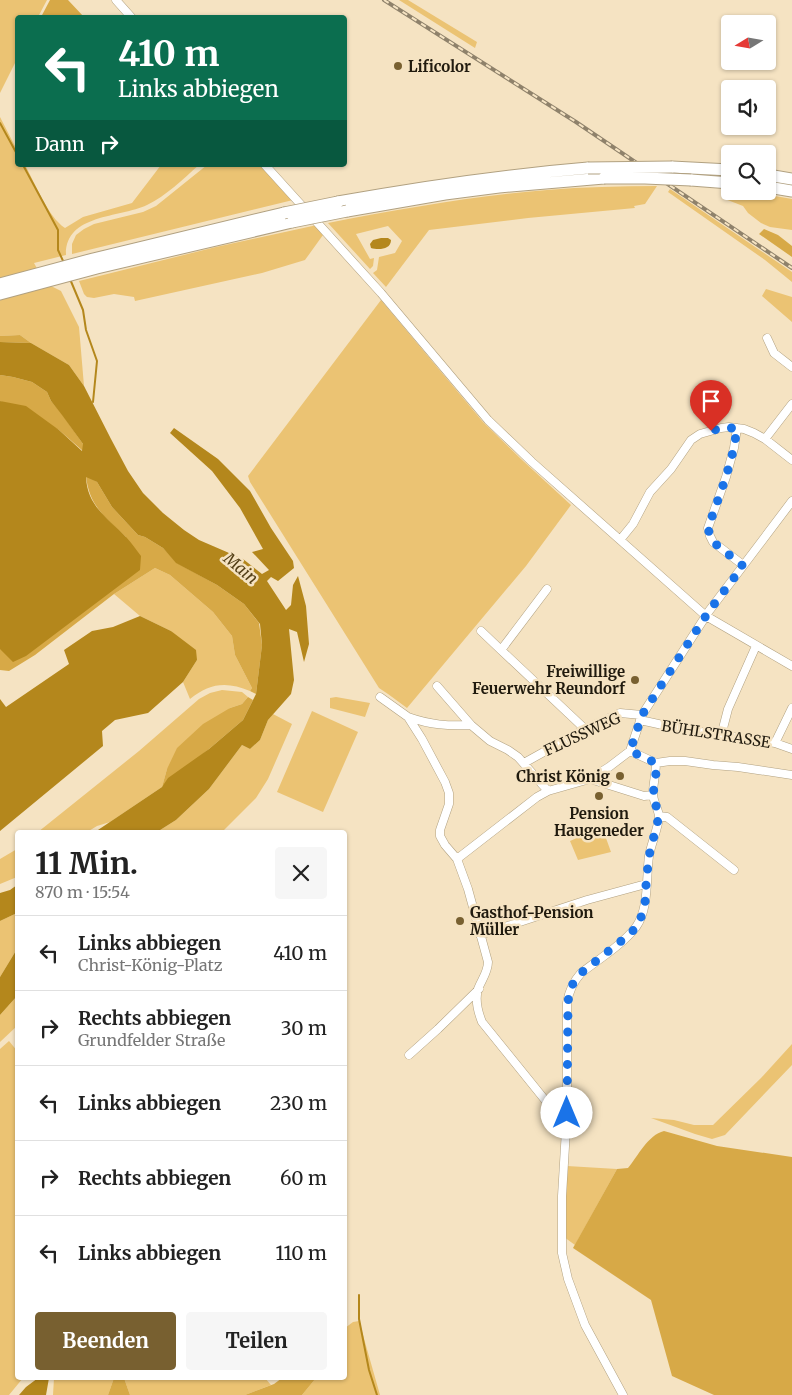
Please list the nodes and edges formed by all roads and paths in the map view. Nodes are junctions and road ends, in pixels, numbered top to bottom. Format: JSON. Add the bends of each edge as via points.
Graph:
{"nodes":[{"id":1,"x":116,"y":0,"type":"edge"},
{"id":2,"x":129,"y":15,"type":"edge"},
{"id":3,"x":267,"y":167,"type":"edge"},
{"id":4,"x":721,"y":170,"type":"edge"},
{"id":5,"x":776,"y":176,"type":"edge"},
{"id":6,"x":792,"y":179,"type":"edge"},
{"id":7,"x":721,"y":182,"type":"edge"},
{"id":8,"x":776,"y":188,"type":"edge"},
{"id":9,"x":792,"y":191,"type":"edge"},
{"id":10,"x":95,"y":264,"type":"junction"},
{"id":11,"x":0,"y":284,"type":"edge"},
{"id":12,"x":0,"y":294,"type":"edge"},
{"id":13,"x":766,"y":338,"type":"dead end"},
{"id":14,"x":792,"y":366,"type":"edge"},
{"id":15,"x":792,"y":404,"type":"edge"},
{"id":16,"x":737,"y":428,"type":"junction"},
{"id":17,"x":765,"y":439,"type":"junction"},
{"id":18,"x":792,"y":460,"type":"edge"},
{"id":19,"x":792,"y":501,"type":"edge"},
{"id":20,"x":620,"y":540,"type":"junction"},
{"id":21,"x":743,"y":566,"type":"junction"},
{"id":22,"x":547,"y":589,"type":"dead end"},
{"id":23,"x":706,"y":616,"type":"junction"},
{"id":24,"x":481,"y":631,"type":"dead end"},
{"id":25,"x":756,"y":646,"type":"junction"},
{"id":26,"x":501,"y":650,"type":"junction"},
{"id":27,"x":792,"y":666,"type":"edge"},
{"id":28,"x":437,"y":686,"type":"dead end"},
{"id":29,"x":380,"y":697,"type":"dead end"},
{"id":30,"x":792,"y":708,"type":"edge"},
{"id":31,"x":408,"y":717,"type":"junction"},
{"id":32,"x":641,"y":718,"type":"junction"},
{"id":33,"x":471,"y":725,"type":"junction"},
{"id":34,"x":585,"y":729,"type":"junction"},
{"id":35,"x":721,"y":736,"type":"junction"},
{"id":36,"x":775,"y":743,"type":"junction"},
{"id":37,"x":792,"y":749,"type":"edge"},
{"id":38,"x":630,"y":751,"type":"junction"},
{"id":39,"x":524,"y":763,"type":"junction"},
{"id":40,"x":656,"y":763,"type":"junction"},
{"id":41,"x":792,"y":775,"type":"edge"},
{"id":42,"x":590,"y":779,"type":"junction"},
{"id":43,"x":548,"y":790,"type":"junction"},
{"id":44,"x":653,"y":795,"type":"junction"},
{"id":45,"x":659,"y":816,"type":"junction"},
{"id":46,"x":457,"y":860,"type":"junction"},
{"id":47,"x":734,"y":870,"type":"dead end"},
{"id":48,"x":646,"y":884,"type":"junction"},
{"id":49,"x":480,"y":935,"type":"junction"},
{"id":50,"x":478,"y":989,"type":"junction"},
{"id":51,"x":409,"y":1055,"type":"dead end"},
{"id":52,"x":566,"y":1126,"type":"junction"},
{"id":53,"x":623,"y":1395,"type":"edge"}],
"edges":[{"from":1,"to":2,"type":"street"},
{"from":3,"to":20,"type":"street","via":[[488,420]]},
{"from":4,"to":10,"type":"highway","bridge":true,"via":[[588,168],[443,184],[284,213]]},
{"from":5,"to":6,"type":"highway"},
{"from":7,"to":10,"type":"highway","bridge":true,"via":[[604,178],[499,186],[347,211]]},
{"from":8,"to":9,"type":"highway"},
{"from":10,"to":11,"type":"highway"},
{"from":10,"to":12,"type":"highway"},
{"from":13,"to":14,"type":"street","via":[[774,354]]},
{"from":15,"to":17,"type":"street"},
{"from":16,"to":17,"type":"street"},
{"from":16,"to":20,"type":"street","via":[[721,428],[691,440],[650,492],[633,524]]},
{"from":16,"to":21,"type":"street","via":[[726,477],[708,528],[713,542]]},
{"from":17,"to":18,"type":"street"},
{"from":19,"to":21,"type":"street"},
{"from":20,"to":23,"type":"street"},
{"from":21,"to":23,"type":"street"},
{"from":22,"to":26,"type":"street"},
{"from":23,"to":25,"type":"street"},
{"from":23,"to":32,"type":"street"},
{"from":24,"to":26,"type":"street"},
{"from":25,"to":27,"type":"street"},
{"from":25,"to":35,"type":"street","via":[[728,708]]},
{"from":26,"to":34,"type":"street"},
{"from":28,"to":33,"type":"street"},
{"from":29,"to":31,"type":"street"},
{"from":30,"to":36,"type":"street"},
{"from":31,"to":33,"type":"street","via":[[446,726]]},
{"from":31,"to":46,"type":"street","via":[[449,793],[440,836]]},
{"from":32,"to":34,"type":"street","name":"FLUSSWEG","via":[[620,713]]},
{"from":32,"to":35,"type":"street","name":"BÜHLSTRASSE"},
{"from":32,"to":38,"type":"street"},
{"from":33,"to":39,"type":"street"},
{"from":34,"to":39,"type":"street","name":"FLUSSWEG"},
{"from":35,"to":36,"type":"street","name":"BÜHLSTRASSE"},
{"from":36,"to":37,"type":"street","name":"BÜHLSTRASSE"},
{"from":38,"to":40,"type":"street"},
{"from":38,"to":42,"type":"street"},
{"from":39,"to":43,"type":"street"},
{"from":40,"to":41,"type":"street","via":[[685,761]]},
{"from":40,"to":44,"type":"street"},
{"from":42,"to":43,"type":"street"},
{"from":42,"to":44,"type":"street","via":[[644,796]]},
{"from":43,"to":46,"type":"street"},
{"from":44,"to":45,"type":"street"},
{"from":45,"to":47,"type":"street","via":[[667,817]]},
{"from":45,"to":48,"type":"street"},
{"from":46,"to":49,"type":"street"},
{"from":48,"to":49,"type":"street"},
{"from":48,"to":52,"type":"street","via":[[638,925],[581,973],[570,991]]},
{"from":49,"to":50,"type":"street","via":[[488,970]]},
{"from":50,"to":51,"type":"street"},
{"from":50,"to":52,"type":"street","via":[[477,1007],[482,1022]]},
{"from":52,"to":53,"type":"street","via":[[562,1253],[585,1325]]}]}
